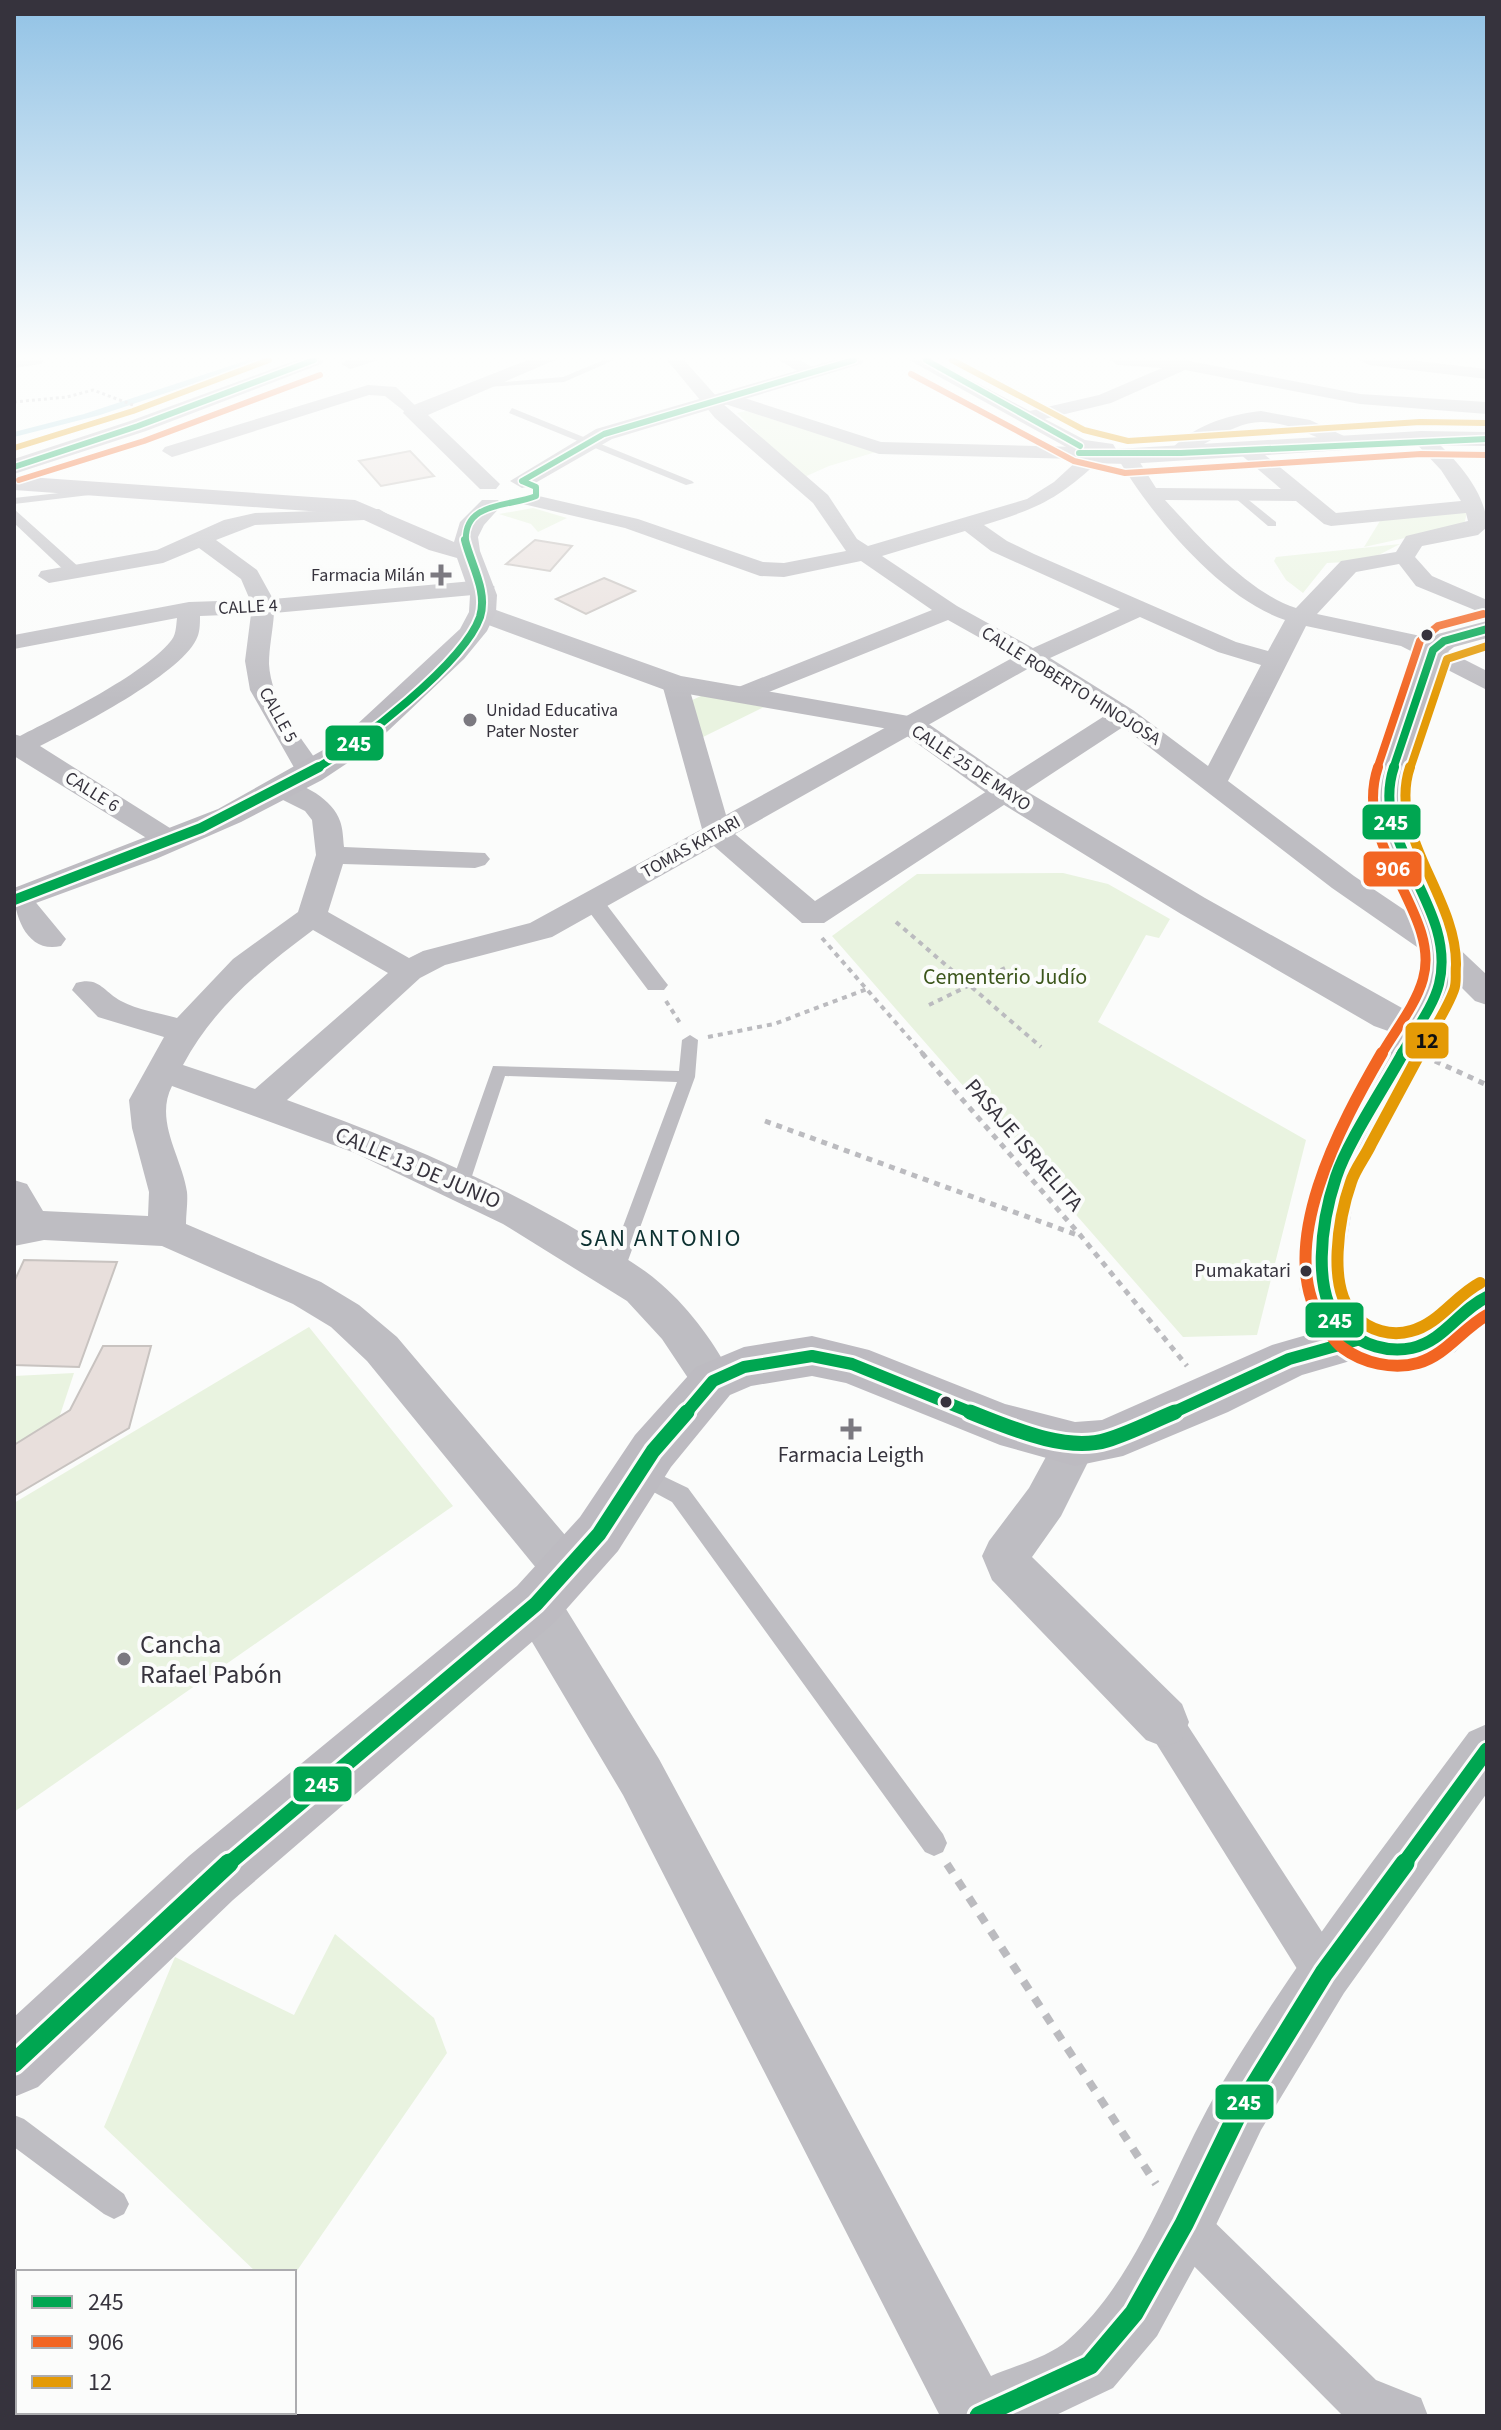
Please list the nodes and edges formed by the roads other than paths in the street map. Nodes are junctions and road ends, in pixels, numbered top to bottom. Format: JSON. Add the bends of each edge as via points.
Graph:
{"nodes":[{"id":1,"x":41,"y":473,"type":"edge"},
{"id":2,"x":470,"y":473,"type":"edge"},
{"id":3,"x":548,"y":473,"type":"edge"},
{"id":4,"x":665,"y":473,"type":"edge"},
{"id":5,"x":790,"y":473,"type":"edge"},
{"id":6,"x":1075,"y":473,"type":"edge"},
{"id":7,"x":1123,"y":473,"type":"edge"},
{"id":8,"x":1275,"y":473,"type":"edge"},
{"id":9,"x":1451,"y":473,"type":"edge"},
{"id":10,"x":689,"y":483,"type":"dead end"},
{"id":11,"x":128,"y":489,"type":"junction"},
{"id":12,"x":526,"y":491,"type":"junction"},
{"id":13,"x":489,"y":494,"type":"junction"},
{"id":14,"x":1150,"y":494,"type":"junction"},
{"id":15,"x":1237,"y":495,"type":"junction"},
{"id":16,"x":1301,"y":495,"type":"junction"},
{"id":17,"x":14,"y":501,"type":"edge"},
{"id":18,"x":1474,"y":507,"type":"junction"},
{"id":19,"x":14,"y":514,"type":"edge"},
{"id":20,"x":379,"y":515,"type":"junction"},
{"id":21,"x":970,"y":524,"type":"junction"},
{"id":22,"x":1272,"y":524,"type":"dead end"},
{"id":23,"x":201,"y":540,"type":"junction"},
{"id":24,"x":466,"y":553,"type":"junction"},
{"id":25,"x":865,"y":554,"type":"junction"},
{"id":26,"x":1404,"y":557,"type":"junction"},
{"id":27,"x":75,"y":572,"type":"junction"},
{"id":28,"x":49,"y":576,"type":"dead end"},
{"id":29,"x":1487,"y":589,"type":"edge"},
{"id":30,"x":484,"y":600,"type":"junction"},
{"id":31,"x":1476,"y":604,"type":"edge"},
{"id":32,"x":265,"y":607,"type":"junction"},
{"id":33,"x":1141,"y":608,"type":"junction"},
{"id":34,"x":189,"y":609,"type":"junction"},
{"id":35,"x":949,"y":611,"type":"junction"},
{"id":36,"x":1299,"y":617,"type":"junction"},
{"id":37,"x":1487,"y":629,"type":"edge"},
{"id":38,"x":14,"y":642,"type":"edge"},
{"id":39,"x":1433,"y":650,"type":"junction"},
{"id":40,"x":1032,"y":657,"type":"junction"},
{"id":41,"x":1274,"y":661,"type":"junction"},
{"id":42,"x":1487,"y":682,"type":"edge"},
{"id":43,"x":675,"y":684,"type":"junction"},
{"id":44,"x":745,"y":693,"type":"junction"},
{"id":45,"x":1124,"y":715,"type":"junction"},
{"id":46,"x":909,"y":724,"type":"junction"},
{"id":47,"x":16,"y":745,"type":"edge"},
{"id":48,"x":310,"y":772,"type":"junction"},
{"id":49,"x":1213,"y":783,"type":"junction"},
{"id":50,"x":281,"y":788,"type":"junction"},
{"id":51,"x":1007,"y":793,"type":"junction"},
{"id":52,"x":717,"y":833,"type":"junction"},
{"id":53,"x":171,"y":841,"type":"junction"},
{"id":54,"x":331,"y":855,"type":"junction"},
{"id":55,"x":475,"y":859,"type":"dead end"},
{"id":56,"x":16,"y":900,"type":"edge"},
{"id":57,"x":592,"y":901,"type":"junction"},
{"id":58,"x":312,"y":916,"type":"junction"},
{"id":59,"x":50,"y":939,"type":"dead end"},
{"id":60,"x":1441,"y":949,"type":"junction"},
{"id":61,"x":409,"y":971,"type":"junction"},
{"id":62,"x":656,"y":985,"type":"road end"},
{"id":63,"x":88,"y":990,"type":"dead end"},
{"id":64,"x":1487,"y":994,"type":"edge"},
{"id":65,"x":184,"y":1031,"type":"junction"},
{"id":66,"x":690,"y":1040,"type":"road end"},
{"id":67,"x":1427,"y":1045,"type":"junction"},
{"id":68,"x":161,"y":1070,"type":"junction"},
{"id":69,"x":687,"y":1077,"type":"junction"},
{"id":70,"x":261,"y":1104,"type":"junction"},
{"id":71,"x":461,"y":1182,"type":"junction"},
{"id":72,"x":18,"y":1218,"type":"edge"},
{"id":73,"x":166,"y":1232,"type":"junction"},
{"id":74,"x":615,"y":1272,"type":"junction"},
{"id":75,"x":1487,"y":1297,"type":"edge"},
{"id":76,"x":1357,"y":1340,"type":"junction"},
{"id":77,"x":713,"y":1381,"type":"junction"},
{"id":78,"x":1075,"y":1444,"type":"junction"},
{"id":79,"x":640,"y":1474,"type":"junction"},
{"id":80,"x":551,"y":1587,"type":"junction"},
{"id":81,"x":1164,"y":1722,"type":"joint"},
{"id":82,"x":1487,"y":1750,"type":"edge"},
{"id":83,"x":934,"y":1843,"type":"road end"},
{"id":84,"x":1324,"y":1973,"type":"junction"},
{"id":85,"x":14,"y":2063,"type":"edge"},
{"id":86,"x":14,"y":2129,"type":"edge"},
{"id":87,"x":114,"y":2204,"type":"dead end"},
{"id":88,"x":1184,"y":2224,"type":"junction"},
{"id":89,"x":978,"y":2416,"type":"edge"},
{"id":90,"x":1403,"y":2416,"type":"edge"}],
"edges":[{"from":1,"to":11,"type":"main road"},
{"from":2,"to":13,"type":"street"},
{"from":3,"to":12,"type":"main road"},
{"from":4,"to":10,"type":"lane"},
{"from":5,"to":25,"type":"street","name":"CALLE ROBERTO HINOJOSA","via":[[821,499],[845,539]]},
{"from":6,"to":21,"type":"street","via":[[1034,503]]},
{"from":7,"to":14,"type":"street"},
{"from":8,"to":16,"type":"street"},
{"from":9,"to":18,"type":"street"},
{"from":11,"to":17,"type":"lane"},
{"from":11,"to":20,"type":"main road","via":[[355,507]]},
{"from":12,"to":13,"type":"main road","via":[[511,505]]},
{"from":12,"to":25,"type":"street","via":[[760,569],[784,570]]},
{"from":13,"to":24,"type":"main road","via":[[465,531]]},
{"from":14,"to":15,"type":"street"},
{"from":14,"to":36,"type":"street","via":[[1227,574],[1269,607]]},
{"from":15,"to":16,"type":"street"},
{"from":15,"to":22,"type":"lane"},
{"from":16,"to":18,"type":"street","via":[[1331,520]]},
{"from":18,"to":26,"type":"street","via":[[1476,527],[1414,541]]},
{"from":19,"to":27,"type":"street"},
{"from":20,"to":23,"type":"street","via":[[255,519]]},
{"from":20,"to":24,"type":"main road","via":[[446,549]]},
{"from":21,"to":25,"type":"street"},
{"from":21,"to":33,"type":"street","via":[[1012,552]]},
{"from":23,"to":27,"type":"street","via":[[163,556]]},
{"from":23,"to":32,"type":"street","via":[[247,571]]},
{"from":24,"to":30,"type":"main road"},
{"from":25,"to":35,"type":"street","name":"CALLE ROBERTO HINOJOSA"},
{"from":26,"to":31,"type":"street","via":[[1424,581]]},
{"from":26,"to":36,"type":"street","via":[[1349,566]]},
{"from":27,"to":28,"type":"street"},
{"from":29,"to":31,"type":"street"},
{"from":30,"to":32,"type":"street","name":"CALLE 4"},
{"from":30,"to":43,"type":"street","name":"CALLE 25 DE MAYO"},
{"from":30,"to":48,"type":"main road","via":[[471,634],[369,732]]},
{"from":32,"to":34,"type":"street","name":"CALLE 4"},
{"from":32,"to":48,"type":"street","name":"CALLE 5","via":[[255,663],[260,684]]},
{"from":33,"to":40,"type":"street","name":"TOMAS KATARI"},
{"from":33,"to":41,"type":"street","via":[[1227,647]]},
{"from":34,"to":38,"type":"street","name":"CALLE 4"},
{"from":34,"to":47,"type":"street","via":[[186,635],[173,652],[99,702]]},
{"from":35,"to":40,"type":"street","name":"CALLE ROBERTO HINOJOSA"},
{"from":35,"to":44,"type":"street"},
{"from":36,"to":39,"type":"street"},
{"from":36,"to":41,"type":"street"},
{"from":37,"to":39,"type":"main road"},
{"from":39,"to":42,"type":"street"},
{"from":39,"to":60,"type":"main road","via":[[1385,807],[1431,910]]},
{"from":40,"to":45,"type":"street","name":"CALLE ROBERTO HINOJOSA"},
{"from":40,"to":46,"type":"street","name":"TOMAS KATARI"},
{"from":41,"to":49,"type":"street"},
{"from":43,"to":44,"type":"street","name":"CALLE 25 DE MAYO"},
{"from":43,"to":52,"type":"street"},
{"from":44,"to":46,"type":"street","name":"CALLE 25 DE MAYO"},
{"from":45,"to":49,"type":"street","name":"CALLE ROBERTO HINOJOSA"},
{"from":45,"to":51,"type":"street"},
{"from":46,"to":51,"type":"street","name":"CALLE 25 DE MAYO"},
{"from":46,"to":52,"type":"street","name":"TOMAS KATARI"},
{"from":47,"to":53,"type":"street","name":"CALLE 6"},
{"from":48,"to":50,"type":"main road"},
{"from":49,"to":60,"type":"street","name":"CALLE ROBERTO HINOJOSA"},
{"from":50,"to":53,"type":"main road"},
{"from":50,"to":54,"type":"street","via":[[315,805],[326,819]]},
{"from":51,"to":52,"type":"street","via":[[813,916]]},
{"from":51,"to":67,"type":"street","name":"CALLE 25 DE MAYO"},
{"from":52,"to":57,"type":"street","name":"TOMAS KATARI"},
{"from":53,"to":56,"type":"main road"},
{"from":54,"to":55,"type":"street"},
{"from":54,"to":58,"type":"street"},
{"from":56,"to":59,"type":"street"},
{"from":57,"to":61,"type":"street","name":"TOMAS KATARI","via":[[541,930],[434,958]]},
{"from":57,"to":62,"type":"street"},
{"from":58,"to":61,"type":"street"},
{"from":58,"to":65,"type":"street","via":[[244,966]]},
{"from":60,"to":64,"type":"street","name":"CALLE ROBERTO HINOJOSA"},
{"from":60,"to":67,"type":"main road"},
{"from":61,"to":70,"type":"street","name":"TOMAS KATARI"},
{"from":63,"to":65,"type":"street","via":[[110,1009]]},
{"from":65,"to":68,"type":"street"},
{"from":66,"to":69,"type":"lane"},
{"from":67,"to":76,"type":"main road","via":[[1336,1177],[1320,1264],[1323,1291],[1334,1319]]},
{"from":68,"to":70,"type":"street","name":"CALLE 13 DE JUNIO"},
{"from":68,"to":73,"type":"street","via":[[146,1112],[168,1192]]},
{"from":69,"to":71,"type":"lane","via":[[499,1070]]},
{"from":69,"to":74,"type":"lane"},
{"from":70,"to":71,"type":"street","name":"CALLE 13 DE JUNIO"},
{"from":71,"to":74,"type":"street","name":"CALLE 13 DE JUNIO"},
{"from":72,"to":73,"type":"street","via":[[44,1225]]},
{"from":73,"to":80,"type":"street","via":[[307,1293],[345,1316],[382,1349]]},
{"from":74,"to":77,"type":"street","name":"CALLE 13 DE JUNIO","via":[[650,1298]]},
{"from":75,"to":76,"type":"main road","via":[[1472,1304],[1438,1338],[1412,1348],[1386,1349]]},
{"from":76,"to":78,"type":"main road","via":[[1289,1359],[1105,1441]]},
{"from":77,"to":78,"type":"main road","via":[[744,1367],[812,1356],[852,1364],[1000,1424]]},
{"from":77,"to":79,"type":"main road"},
{"from":78,"to":81,"type":"street","via":[[1045,1502],[1005,1556],[1008,1565]]},
{"from":79,"to":80,"type":"main road","via":[[599,1534]]},
{"from":79,"to":83,"type":"lane","via":[[680,1495]]},
{"from":80,"to":85,"type":"main road","via":[[211,1878]]},
{"from":80,"to":89,"type":"street","via":[[641,1777]]},
{"from":81,"to":84,"type":"street"},
{"from":82,"to":84,"type":"street"},
{"from":84,"to":88,"type":"street","via":[[1240,2109]]},
{"from":86,"to":87,"type":"lane"},
{"from":88,"to":89,"type":"street","via":[[1134,2313],[1090,2365]]},
{"from":88,"to":90,"type":"street","via":[[1359,2398]]}]}
